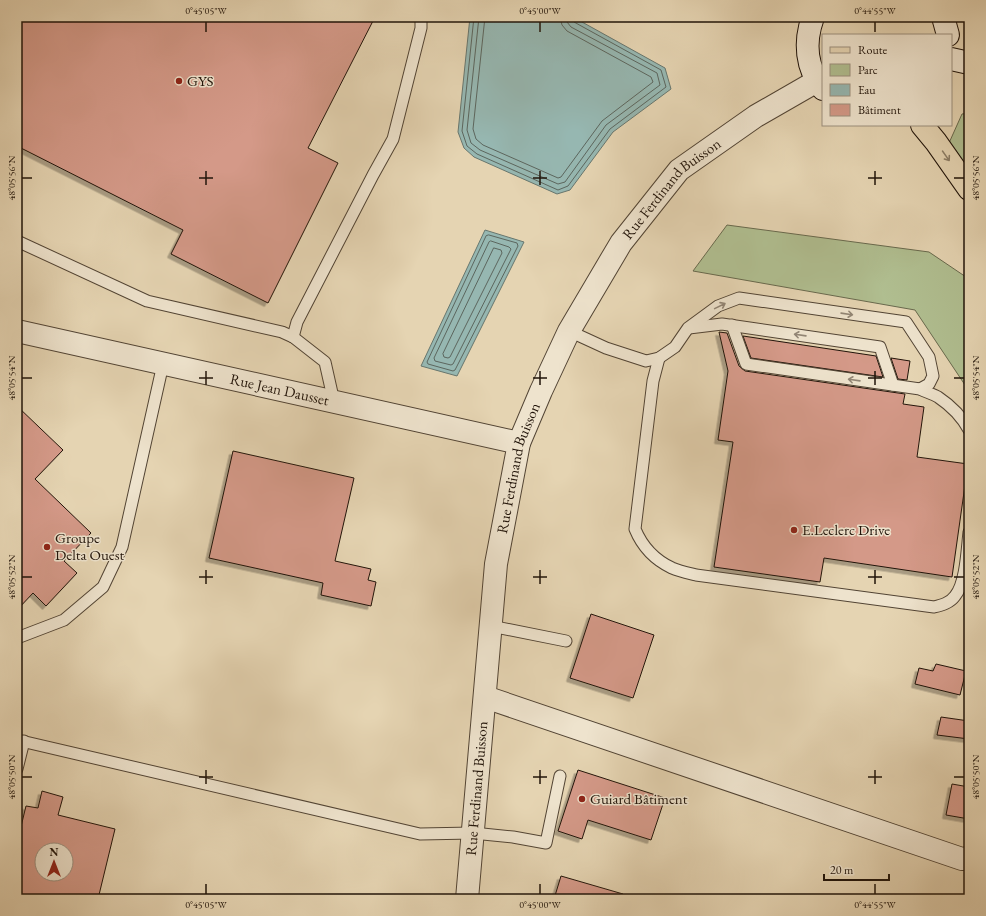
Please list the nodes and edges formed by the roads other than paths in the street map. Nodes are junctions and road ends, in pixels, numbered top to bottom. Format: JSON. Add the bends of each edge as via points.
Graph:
{"nodes":[{"id":1,"x":421,"y":17,"type":"edge"},
{"id":2,"x":813,"y":17,"type":"edge"},
{"id":3,"x":943,"y":17,"type":"edge"},
{"id":4,"x":948,"y":34,"type":"edge"},
{"id":5,"x":952,"y":59,"type":"edge"},
{"id":6,"x":969,"y":63,"type":"edge"},
{"id":7,"x":820,"y":85,"type":"edge"},
{"id":8,"x":923,"y":126,"type":"edge"},
{"id":9,"x":969,"y":190,"type":"edge"},
{"id":10,"x":17,"y":241,"type":"edge"},
{"id":11,"x":732,"y":325,"type":"junction"},
{"id":12,"x":688,"y":328,"type":"junction"},
{"id":13,"x":17,"y":331,"type":"edge"},
{"id":14,"x":568,"y":331,"type":"junction"},
{"id":15,"x":293,"y":337,"type":"junction"},
{"id":16,"x":659,"y":358,"type":"junction"},
{"id":17,"x":163,"y":364,"type":"junction"},
{"id":18,"x":893,"y":385,"type":"junction"},
{"id":19,"x":920,"y":389,"type":"junction"},
{"id":20,"x":334,"y":402,"type":"junction"},
{"id":21,"x":969,"y":430,"type":"edge"},
{"id":22,"x":519,"y":443,"type":"junction"},
{"id":23,"x":969,"y":532,"type":"edge"},
{"id":24,"x":491,"y":626,"type":"junction"},
{"id":25,"x":17,"y":638,"type":"edge"},
{"id":26,"x":566,"y":641,"type":"dead end"},
{"id":27,"x":485,"y":697,"type":"junction"},
{"id":28,"x":20,"y":740,"type":"edge"},
{"id":29,"x":17,"y":769,"type":"edge"},
{"id":30,"x":560,"y":776,"type":"dead end"},
{"id":31,"x":473,"y":833,"type":"junction"},
{"id":32,"x":969,"y":858,"type":"edge"},
{"id":33,"x":467,"y":899,"type":"edge"}],
"edges":[{"from":1,"to":15,"type":"lane","via":[[421,28],[394,139],[372,175],[301,315]]},
{"from":2,"to":7,"type":"street","via":[[807,39],[809,61]]},
{"from":3,"to":4,"type":"street"},
{"from":5,"to":6,"type":"street"},
{"from":7,"to":14,"type":"street","name":"Rue Ferdinand Buisson","via":[[756,116],[679,170],[621,243]]},
{"from":8,"to":9,"type":"main road","one_way":true},
{"from":10,"to":15,"type":"lane","via":[[147,301],[282,332]]},
{"from":11,"to":12,"type":"lane"},
{"from":18,"to":11,"type":"lane","one_way":true,"via":[[880,347]]},
{"from":18,"to":11,"type":"lane","one_way":true,"via":[[746,364]]},
{"from":12,"to":16,"type":"lane","via":[[675,347]]},
{"from":12,"to":19,"type":"lane","one_way":true,"via":[[718,306],[739,298],[906,322],[929,357],[933,376],[929,384]]},
{"from":13,"to":17,"type":"street","name":"Rue Jean Dausset"},
{"from":14,"to":16,"type":"lane","via":[[633,358],[646,361]]},
{"from":14,"to":22,"type":"street","name":"Rue Ferdinand Buisson"},
{"from":15,"to":20,"type":"lane","via":[[325,362]]},
{"from":16,"to":23,"type":"lane","via":[[653,381],[634,529],[640,542],[671,568],[696,576],[934,608],[956,596],[962,582]]},
{"from":17,"to":20,"type":"street","name":"Rue Jean Dausset"},
{"from":17,"to":25,"type":"lane","via":[[122,548],[103,587],[64,620]]},
{"from":18,"to":19,"type":"lane"},
{"from":19,"to":21,"type":"lane","via":[[938,396],[964,420]]},
{"from":20,"to":22,"type":"street","name":"Rue Jean Dausset"},
{"from":22,"to":24,"type":"street","name":"Rue Ferdinand Buisson","via":[[496,564]]},
{"from":24,"to":26,"type":"lane"},
{"from":24,"to":27,"type":"street","name":"Rue Ferdinand Buisson"},
{"from":27,"to":31,"type":"street","name":"Rue Ferdinand Buisson"},
{"from":27,"to":32,"type":"street","via":[[962,860]]},
{"from":28,"to":29,"type":"lane"},
{"from":28,"to":31,"type":"lane","via":[[420,834]]},
{"from":30,"to":31,"type":"lane","via":[[546,843]]},
{"from":31,"to":33,"type":"street","name":"Rue Ferdinand Buisson"}]}
